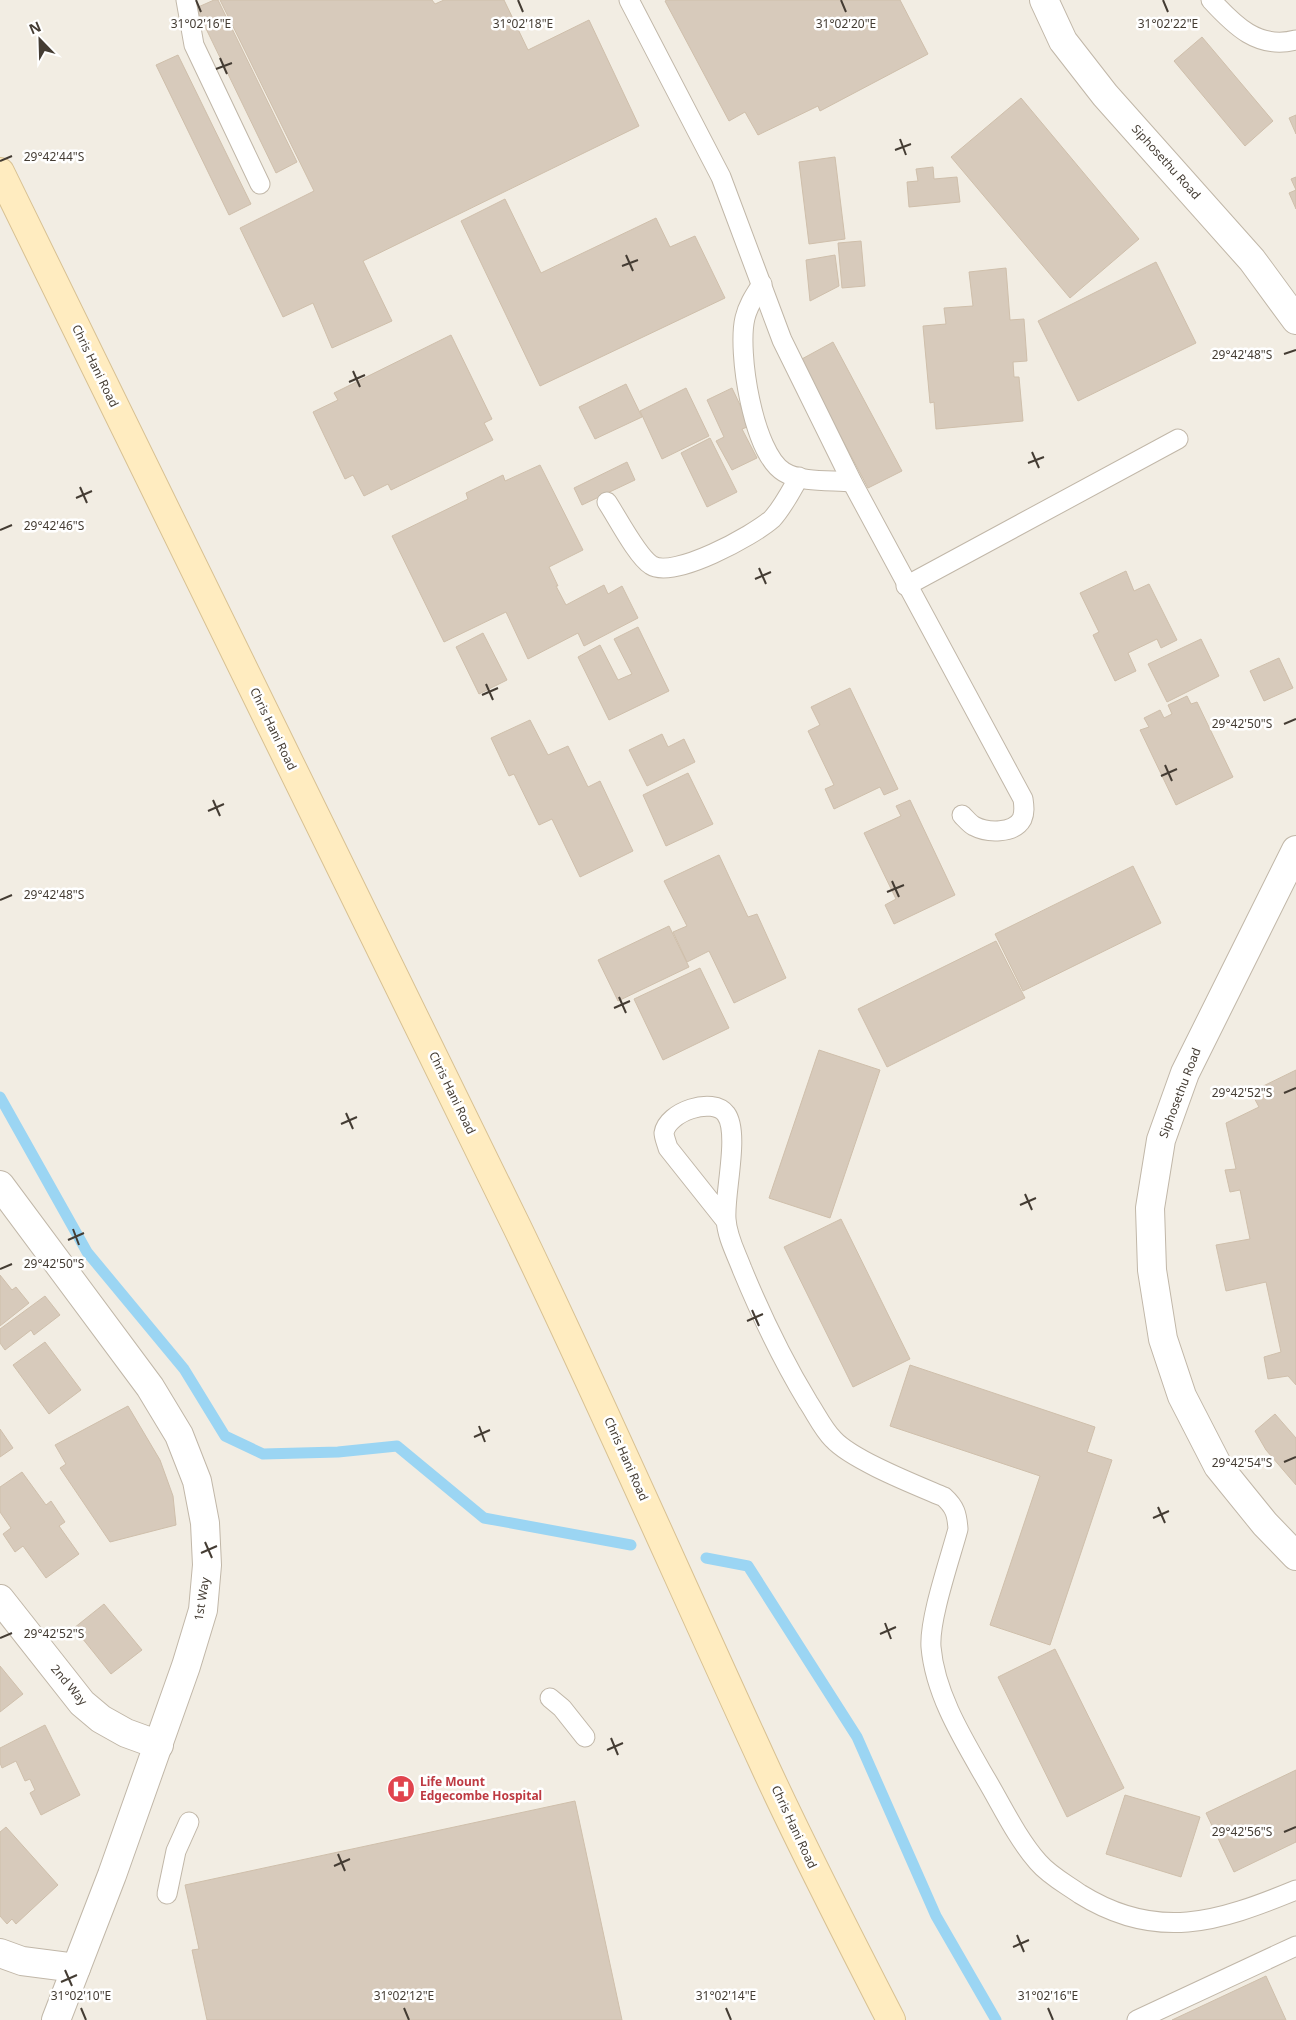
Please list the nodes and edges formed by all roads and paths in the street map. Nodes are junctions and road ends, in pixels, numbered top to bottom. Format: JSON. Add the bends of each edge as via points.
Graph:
{"nodes":[{"id":1,"x":186,"y":0,"type":"edge"},
{"id":2,"x":629,"y":0,"type":"edge"},
{"id":3,"x":1044,"y":0,"type":"edge"},
{"id":4,"x":1211,"y":0,"type":"edge"},
{"id":5,"x":1296,"y":40,"type":"edge"},
{"id":6,"x":0,"y":172,"type":"edge"},
{"id":7,"x":260,"y":184,"type":"dead end"},
{"id":8,"x":762,"y":284,"type":"junction"},
{"id":9,"x":1296,"y":320,"type":"edge"},
{"id":10,"x":1178,"y":440,"type":"dead end"},
{"id":11,"x":799,"y":477,"type":"junction"},
{"id":12,"x":852,"y":482,"type":"junction"},
{"id":13,"x":607,"y":502,"type":"dead end"},
{"id":14,"x":906,"y":586,"type":"junction"},
{"id":15,"x":962,"y":815,"type":"dead end"},
{"id":16,"x":1296,"y":850,"type":"edge"},
{"id":17,"x":0,"y":1185,"type":"edge"},
{"id":18,"x":726,"y":1221,"type":"junction"},
{"id":19,"x":1296,"y":1556,"type":"edge"},
{"id":20,"x":0,"y":1599,"type":"edge"},
{"id":21,"x":550,"y":1698,"type":"dead end"},
{"id":22,"x":585,"y":1737,"type":"dead end"},
{"id":23,"x":159,"y":1745,"type":"junction"},
{"id":24,"x":189,"y":1822,"type":"dead end"},
{"id":25,"x":1296,"y":1890,"type":"edge"},
{"id":26,"x":167,"y":1894,"type":"dead end"},
{"id":27,"x":1296,"y":1946,"type":"edge"},
{"id":28,"x":0,"y":1953,"type":"edge"},
{"id":29,"x":76,"y":1968,"type":"junction"},
{"id":30,"x":56,"y":2020,"type":"edge"},
{"id":31,"x":891,"y":2020,"type":"edge"},
{"id":32,"x":1137,"y":2020,"type":"edge"}],
"edges":[{"from":1,"to":7,"type":"lane","via":[[194,45]]},
{"from":2,"to":8,"type":"lane","via":[[722,177]]},
{"from":3,"to":9,"type":"street","name":"Siphosethu Road","via":[[1063,41],[1105,95],[1252,260]]},
{"from":4,"to":5,"type":"lane","via":[[1233,24],[1258,40]]},
{"from":6,"to":31,"type":"main road","name":"Chris Hani Road","via":[[583,1363],[762,1760]]},
{"from":8,"to":11,"type":"lane","via":[[745,319],[743,360],[748,391],[760,435],[771,460],[784,472]]},
{"from":8,"to":12,"type":"lane","via":[[782,340]]},
{"from":10,"to":14,"type":"lane"},
{"from":11,"to":12,"type":"lane"},
{"from":11,"to":13,"type":"lane","via":[[772,519],[731,545],[684,565],[664,568],[651,566],[643,557]]},
{"from":12,"to":14,"type":"lane"},
{"from":14,"to":15,"type":"lane","via":[[1023,799],[1025,811],[1021,821],[1001,831],[974,826]]},
{"from":16,"to":19,"type":"street","name":"Siphosethu Road","via":[[1185,1073],[1161,1140],[1150,1208],[1152,1270],[1162,1339],[1182,1396],[1218,1466]]},
{"from":17,"to":23,"type":"street","name":"1st Way","via":[[150,1387],[179,1435],[197,1481],[206,1531],[203,1610]]},
{"from":18,"to":18,"type":"lane","via":[[668,1148],[664,1133],[678,1115],[699,1106],[714,1106],[726,1114],[731,1129]]},
{"from":18,"to":25,"type":"lane","via":[[728,1234],[759,1310],[794,1378],[833,1440],[850,1453],[944,1496],[953,1505],[958,1529],[932,1630],[933,1662],[940,1690],[967,1745],[1037,1862],[1103,1908],[1132,1918],[1179,1923],[1204,1921],[1244,1912]]},
{"from":20,"to":23,"type":"street","name":"2nd Way","via":[[82,1703],[100,1719]]},
{"from":21,"to":22,"type":"lane"},
{"from":23,"to":29,"type":"street","name":"1st Way"},
{"from":24,"to":26,"type":"lane","via":[[176,1851]]},
{"from":27,"to":32,"type":"lane"},
{"from":28,"to":29,"type":"street","via":[[22,1962]]},
{"from":29,"to":30,"type":"street","name":"1st Way"}]}
